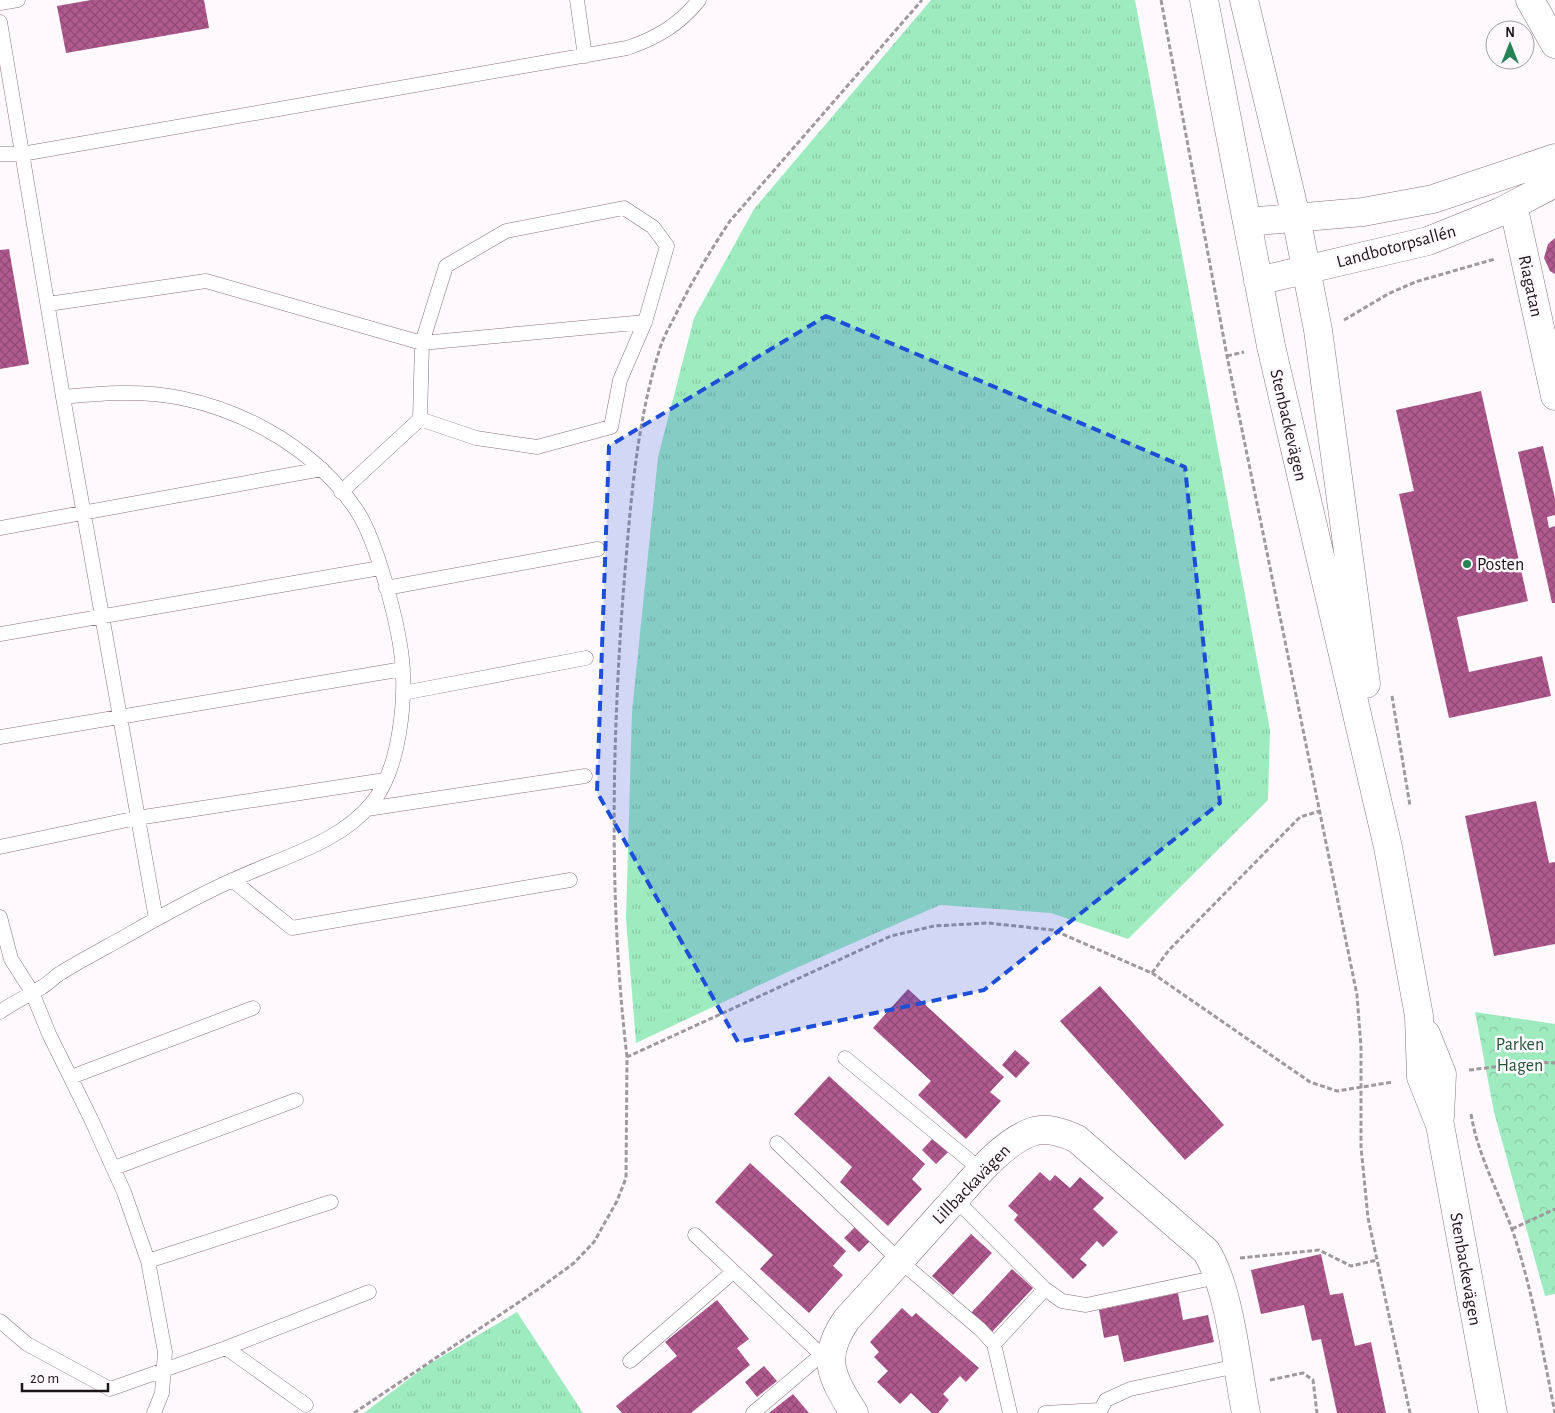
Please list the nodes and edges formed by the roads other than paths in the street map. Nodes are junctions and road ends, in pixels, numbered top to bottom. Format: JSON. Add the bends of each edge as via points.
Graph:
{"nodes":[{"id":1,"x":18,"y":0,"type":"edge"},
{"id":2,"x":577,"y":0,"type":"edge"},
{"id":3,"x":700,"y":0,"type":"edge"},
{"id":4,"x":1204,"y":0,"type":"edge"},
{"id":5,"x":1244,"y":0,"type":"edge"},
{"id":6,"x":1530,"y":0,"type":"edge"},
{"id":7,"x":0,"y":3,"type":"edge"},
{"id":8,"x":0,"y":22,"type":"edge"},
{"id":9,"x":1555,"y":44,"type":"edge"},
{"id":10,"x":585,"y":56,"type":"junction"},
{"id":11,"x":0,"y":154,"type":"edge"},
{"id":12,"x":22,"y":154,"type":"junction"},
{"id":13,"x":1555,"y":158,"type":"edge"},
{"id":14,"x":1497,"y":176,"type":"junction"},
{"id":15,"x":1555,"y":184,"type":"edge"},
{"id":16,"x":1510,"y":207,"type":"junction"},
{"id":17,"x":1296,"y":217,"type":"junction"},
{"id":18,"x":1247,"y":222,"type":"junction"},
{"id":19,"x":1307,"y":270,"type":"junction"},
{"id":20,"x":1258,"y":282,"type":"junction"},
{"id":21,"x":48,"y":304,"type":"junction"},
{"id":22,"x":645,"y":322,"type":"junction"},
{"id":23,"x":422,"y":343,"type":"junction"},
{"id":24,"x":1555,"y":396,"type":"edge"},
{"id":25,"x":63,"y":397,"type":"junction"},
{"id":26,"x":420,"y":419,"type":"junction"},
{"id":27,"x":322,"y":469,"type":"junction"},
{"id":28,"x":341,"y":492,"type":"junction"},
{"id":29,"x":86,"y":514,"type":"junction"},
{"id":30,"x":0,"y":528,"type":"edge"},
{"id":31,"x":598,"y":548,"type":"dead end"},
{"id":32,"x":380,"y":568,"type":"junction"},
{"id":33,"x":386,"y":588,"type":"junction"},
{"id":34,"x":103,"y":615,"type":"junction"},
{"id":35,"x":0,"y":634,"type":"edge"},
{"id":36,"x":586,"y":658,"type":"dead end"},
{"id":37,"x":403,"y":669,"type":"junction"},
{"id":38,"x":403,"y":693,"type":"junction"},
{"id":39,"x":120,"y":717,"type":"junction"},
{"id":40,"x":0,"y":737,"type":"edge"},
{"id":41,"x":585,"y":776,"type":"dead end"},
{"id":42,"x":385,"y":780,"type":"junction"},
{"id":43,"x":366,"y":809,"type":"junction"},
{"id":44,"x":137,"y":818,"type":"junction"},
{"id":45,"x":0,"y":847,"type":"edge"},
{"id":46,"x":1388,"y":847,"type":"junction"},
{"id":47,"x":232,"y":880,"type":"junction"},
{"id":48,"x":570,"y":880,"type":"dead end"},
{"id":49,"x":0,"y":917,"type":"edge"},
{"id":50,"x":156,"y":919,"type":"junction"},
{"id":51,"x":32,"y":992,"type":"junction"},
{"id":52,"x":253,"y":1008,"type":"dead end"},
{"id":53,"x":0,"y":1012,"type":"edge"},
{"id":54,"x":845,"y":1058,"type":"dead end"},
{"id":55,"x":71,"y":1077,"type":"junction"},
{"id":56,"x":296,"y":1100,"type":"dead end"},
{"id":57,"x":777,"y":1143,"type":"dead end"},
{"id":58,"x":114,"y":1168,"type":"junction"},
{"id":59,"x":982,"y":1170,"type":"junction"},
{"id":60,"x":955,"y":1199,"type":"junction"},
{"id":61,"x":330,"y":1202,"type":"dead end"},
{"id":62,"x":695,"y":1235,"type":"dead end"},
{"id":63,"x":148,"y":1260,"type":"junction"},
{"id":64,"x":900,"y":1260,"type":"junction"},
{"id":65,"x":733,"y":1272,"type":"junction"},
{"id":66,"x":1216,"y":1272,"type":"junction"},
{"id":67,"x":1045,"y":1289,"type":"junction"},
{"id":68,"x":369,"y":1292,"type":"dead end"},
{"id":69,"x":0,"y":1321,"type":"edge"},
{"id":70,"x":994,"y":1344,"type":"junction"},
{"id":71,"x":226,"y":1348,"type":"junction"},
{"id":72,"x":826,"y":1359,"type":"junction"},
{"id":73,"x":630,"y":1361,"type":"dead end"},
{"id":74,"x":164,"y":1370,"type":"junction"},
{"id":75,"x":1239,"y":1376,"type":"junction"},
{"id":76,"x":306,"y":1405,"type":"dead end"},
{"id":77,"x":1099,"y":1412,"type":"edge"},
{"id":78,"x":154,"y":1413,"type":"edge"},
{"id":79,"x":753,"y":1413,"type":"edge"},
{"id":80,"x":854,"y":1413,"type":"edge"},
{"id":81,"x":1010,"y":1413,"type":"edge"},
{"id":82,"x":1045,"y":1413,"type":"edge"},
{"id":83,"x":1246,"y":1413,"type":"edge"},
{"id":84,"x":1493,"y":1413,"type":"edge"}],
"edges":[{"from":1,"to":7,"type":"lane"},
{"from":2,"to":10,"type":"lane"},
{"from":3,"to":10,"type":"lane","via":[[670,29],[650,40]]},
{"from":4,"to":18,"type":"street","name":"Stenbackevägen"},
{"from":5,"to":17,"type":"street","name":"Stenbackevägen"},
{"from":6,"to":9,"type":"street"},
{"from":8,"to":12,"type":"lane"},
{"from":10,"to":12,"type":"lane"},
{"from":11,"to":12,"type":"lane"},
{"from":12,"to":21,"type":"lane"},
{"from":13,"to":14,"type":"street","name":"Landbotorpsallén"},
{"from":14,"to":16,"type":"street","name":"Riagatan"},
{"from":14,"to":17,"type":"street","name":"Landbotorpsallén","via":[[1433,199],[1363,212]]},
{"from":15,"to":16,"type":"street","name":"Landbotorpsallén"},
{"from":16,"to":19,"type":"street","name":"Landbotorpsallén","via":[[1428,242]]},
{"from":16,"to":24,"type":"street","name":"Riagatan","via":[[1516,218]]},
{"from":17,"to":18,"type":"street","name":"Landbotorpsallén"},
{"from":17,"to":19,"type":"street","name":"Stenbackevägen"},
{"from":18,"to":20,"type":"street","name":"Stenbackevägen"},
{"from":19,"to":20,"type":"street","name":"Landbotorpsallén"},
{"from":19,"to":46,"type":"street","name":"Stenbackevägen","via":[[1318,330]]},
{"from":20,"to":46,"type":"street","name":"Stenbackevägen"},
{"from":21,"to":23,"type":"lane","via":[[206,282]]},
{"from":21,"to":25,"type":"lane"},
{"from":22,"to":23,"type":"lane"},
{"from":22,"to":23,"type":"lane","via":[[668,246],[653,227],[624,208],[506,231],[446,266]]},
{"from":22,"to":26,"type":"lane","via":[[620,380],[611,427],[537,447],[476,438]]},
{"from":23,"to":26,"type":"lane"},
{"from":25,"to":27,"type":"lane","via":[[96,393],[148,394],[179,397],[213,406],[283,438]]},
{"from":25,"to":29,"type":"lane"},
{"from":26,"to":28,"type":"lane"},
{"from":27,"to":28,"type":"lane"},
{"from":27,"to":29,"type":"lane"},
{"from":28,"to":32,"type":"lane","via":[[358,511]]},
{"from":29,"to":30,"type":"lane"},
{"from":29,"to":34,"type":"lane"},
{"from":31,"to":33,"type":"lane"},
{"from":32,"to":33,"type":"lane"},
{"from":32,"to":34,"type":"lane"},
{"from":33,"to":37,"type":"lane","via":[[399,632]]},
{"from":34,"to":35,"type":"lane"},
{"from":34,"to":39,"type":"lane"},
{"from":36,"to":38,"type":"lane"},
{"from":37,"to":38,"type":"lane"},
{"from":37,"to":39,"type":"lane"},
{"from":38,"to":42,"type":"lane","via":[[398,734]]},
{"from":39,"to":40,"type":"lane"},
{"from":39,"to":44,"type":"lane"},
{"from":41,"to":43,"type":"lane"},
{"from":42,"to":43,"type":"lane","via":[[374,802]]},
{"from":42,"to":44,"type":"lane"},
{"from":43,"to":47,"type":"lane","via":[[355,821],[331,835]]},
{"from":44,"to":45,"type":"lane"},
{"from":44,"to":50,"type":"lane"},
{"from":46,"to":84,"type":"street","name":"Stenbackevägen","via":[[1419,1016],[1442,1074],[1440,1125]]},
{"from":47,"to":48,"type":"lane","via":[[292,928]]},
{"from":47,"to":50,"type":"lane"},
{"from":49,"to":51,"type":"lane","via":[[11,959]]},
{"from":50,"to":51,"type":"lane"},
{"from":51,"to":53,"type":"lane"},
{"from":51,"to":55,"type":"lane"},
{"from":52,"to":55,"type":"lane"},
{"from":54,"to":59,"type":"lane"},
{"from":55,"to":58,"type":"lane"},
{"from":56,"to":58,"type":"lane"},
{"from":57,"to":64,"type":"lane"},
{"from":58,"to":63,"type":"lane"},
{"from":59,"to":60,"type":"street","name":"Lillbackavägen"},
{"from":59,"to":66,"type":"street","name":"Lillbackavägen","via":[[1014,1141],[1030,1132],[1060,1131],[1076,1139],[1183,1229],[1206,1251]]},
{"from":60,"to":64,"type":"street","name":"Lillbackavägen"},
{"from":60,"to":67,"type":"lane"},
{"from":61,"to":63,"type":"lane"},
{"from":62,"to":65,"type":"lane"},
{"from":63,"to":74,"type":"lane","via":[[165,1352]]},
{"from":64,"to":70,"type":"lane"},
{"from":64,"to":72,"type":"street","name":"Lillbackavägen","via":[[836,1335]]},
{"from":65,"to":72,"type":"lane"},
{"from":65,"to":73,"type":"lane"},
{"from":66,"to":67,"type":"lane","via":[[1086,1305],[1062,1302]]},
{"from":66,"to":75,"type":"street","name":"Lillbackavägen"},
{"from":67,"to":70,"type":"lane"},
{"from":68,"to":71,"type":"lane"},
{"from":69,"to":74,"type":"lane","via":[[27,1344],[110,1389]]},
{"from":70,"to":81,"type":"lane"},
{"from":71,"to":74,"type":"lane"},
{"from":71,"to":76,"type":"lane"},
{"from":72,"to":79,"type":"lane"},
{"from":72,"to":80,"type":"street"},
{"from":74,"to":78,"type":"lane","via":[[162,1393]]},
{"from":75,"to":77,"type":"lane","via":[[1130,1389],[1106,1400]]},
{"from":75,"to":83,"type":"street","name":"Lillbackavägen"},
{"from":77,"to":82,"type":"lane"}]}
